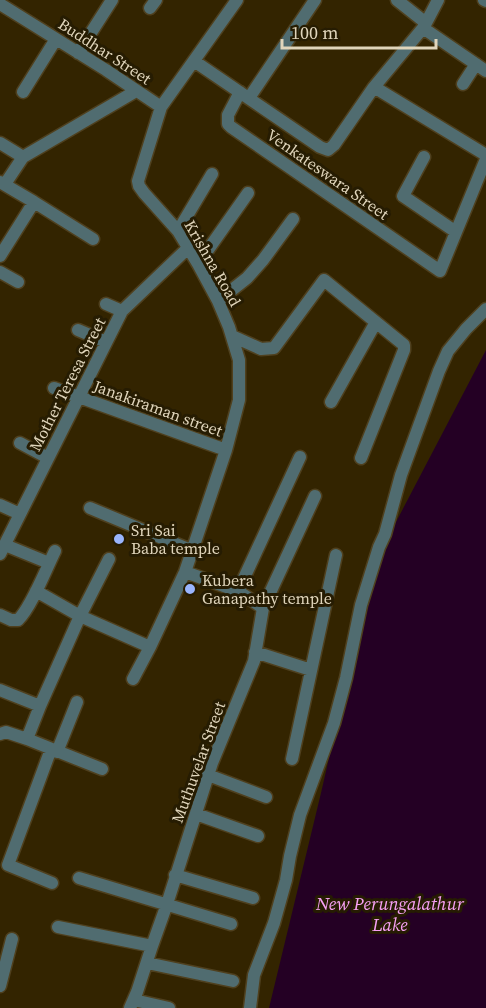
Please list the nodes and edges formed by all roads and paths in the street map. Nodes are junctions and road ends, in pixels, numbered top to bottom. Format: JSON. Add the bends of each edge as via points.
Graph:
{"nodes":[{"id":1,"x":112,"y":0,"type":"edge"},
{"id":2,"x":237,"y":0,"type":"edge"},
{"id":3,"x":315,"y":0,"type":"edge"},
{"id":4,"x":397,"y":0,"type":"edge"},
{"id":5,"x":438,"y":0,"type":"edge"},
{"id":6,"x":10,"y":5,"type":"edge"},
{"id":7,"x":424,"y":25,"type":"junction"},
{"id":8,"x":56,"y":39,"type":"junction"},
{"id":9,"x":78,"y":53,"type":"junction"},
{"id":10,"x":194,"y":61,"type":"junction"},
{"id":11,"x":481,"y":68,"type":"edge"},
{"id":12,"x":463,"y":84,"type":"dead end"},
{"id":13,"x":374,"y":87,"type":"junction"},
{"id":14,"x":136,"y":91,"type":"junction"},
{"id":15,"x":23,"y":92,"type":"dead end"},
{"id":16,"x":245,"y":95,"type":"junction"},
{"id":17,"x":162,"y":107,"type":"junction"},
{"id":18,"x":0,"y":143,"type":"edge"},
{"id":19,"x":23,"y":157,"type":"junction"},
{"id":20,"x":424,"y":157,"type":"dead end"},
{"id":21,"x":486,"y":157,"type":"edge"},
{"id":22,"x":212,"y":174,"type":"dead end"},
{"id":23,"x":3,"y":183,"type":"edge"},
{"id":24,"x":248,"y":193,"type":"dead end"},
{"id":25,"x":33,"y":202,"type":"junction"},
{"id":26,"x":293,"y":219,"type":"dead end"},
{"id":27,"x":178,"y":231,"type":"junction"},
{"id":28,"x":456,"y":232,"type":"junction"},
{"id":29,"x":93,"y":239,"type":"dead end"},
{"id":30,"x":188,"y":248,"type":"junction"},
{"id":31,"x":0,"y":256,"type":"edge"},
{"id":32,"x":198,"y":264,"type":"junction"},
{"id":33,"x":0,"y":272,"type":"edge"},
{"id":34,"x":18,"y":282,"type":"dead end"},
{"id":35,"x":218,"y":301,"type":"junction"},
{"id":36,"x":106,"y":304,"type":"dead end"},
{"id":37,"x":486,"y":309,"type":"edge"},
{"id":38,"x":122,"y":311,"type":"junction"},
{"id":39,"x":376,"y":322,"type":"junction"},
{"id":40,"x":78,"y":330,"type":"dead end"},
{"id":41,"x":232,"y":336,"type":"junction"},
{"id":42,"x":106,"y":342,"type":"junction"},
{"id":43,"x":54,"y":388,"type":"dead end"},
{"id":44,"x":79,"y":397,"type":"junction"},
{"id":45,"x":331,"y":402,"type":"dead end"},
{"id":46,"x":20,"y":443,"type":"dead end"},
{"id":47,"x":226,"y":450,"type":"junction"},
{"id":48,"x":300,"y":457,"type":"dead end"},
{"id":49,"x":48,"y":458,"type":"junction"},
{"id":50,"x":361,"y":458,"type":"dead end"},
{"id":51,"x":315,"y":496,"type":"dead end"},
{"id":52,"x":0,"y":506,"type":"edge"},
{"id":53,"x":90,"y":508,"type":"dead end"},
{"id":54,"x":20,"y":514,"type":"junction"},
{"id":55,"x":2,"y":549,"type":"edge"},
{"id":56,"x":193,"y":551,"type":"junction"},
{"id":57,"x":55,"y":552,"type":"dead end"},
{"id":58,"x":336,"y":555,"type":"dead end"},
{"id":59,"x":109,"y":559,"type":"dead end"},
{"id":60,"x":49,"y":563,"type":"junction"},
{"id":61,"x":185,"y":572,"type":"junction"},
{"id":62,"x":36,"y":591,"type":"junction"},
{"id":63,"x":238,"y":591,"type":"junction"},
{"id":64,"x":263,"y":608,"type":"junction"},
{"id":65,"x":0,"y":615,"type":"edge"},
{"id":66,"x":80,"y":616,"type":"junction"},
{"id":67,"x":150,"y":647,"type":"junction"},
{"id":68,"x":255,"y":652,"type":"junction"},
{"id":69,"x":311,"y":670,"type":"junction"},
{"id":70,"x":133,"y":679,"type":"dead end"},
{"id":71,"x":0,"y":690,"type":"edge"},
{"id":72,"x":77,"y":702,"type":"dead end"},
{"id":73,"x":40,"y":706,"type":"junction"},
{"id":74,"x":0,"y":734,"type":"edge"},
{"id":75,"x":27,"y":739,"type":"junction"},
{"id":76,"x":54,"y":751,"type":"junction"},
{"id":77,"x":292,"y":759,"type":"dead end"},
{"id":78,"x":102,"y":769,"type":"dead end"},
{"id":79,"x":208,"y":775,"type":"junction"},
{"id":80,"x":266,"y":797,"type":"dead end"},
{"id":81,"x":196,"y":814,"type":"junction"},
{"id":82,"x":258,"y":836,"type":"dead end"},
{"id":83,"x":175,"y":875,"type":"junction"},
{"id":84,"x":79,"y":878,"type":"dead end"},
{"id":85,"x":52,"y":883,"type":"dead end"},
{"id":86,"x":253,"y":898,"type":"dead end"},
{"id":87,"x":167,"y":904,"type":"junction"},
{"id":88,"x":231,"y":924,"type":"dead end"},
{"id":89,"x":58,"y":927,"type":"dead end"},
{"id":90,"x":12,"y":939,"type":"dead end"},
{"id":91,"x":152,"y":946,"type":"junction"},
{"id":92,"x":147,"y":963,"type":"junction"},
{"id":93,"x":2,"y":966,"type":"edge"},
{"id":94,"x":233,"y":981,"type":"dead end"},
{"id":95,"x":0,"y":986,"type":"edge"},
{"id":96,"x":132,"y":1004,"type":"edge"},
{"id":97,"x":170,"y":1008,"type":"edge"},
{"id":98,"x":250,"y":1008,"type":"edge"}],
"edges":[{"from":1,"to":9,"type":"street"},
{"from":2,"to":10,"type":"street","name":"Krishna Road"},
{"from":3,"to":16,"type":"street","name":"Venkateswara Street"},
{"from":4,"to":7,"type":"street"},
{"from":5,"to":7,"type":"street"},
{"from":6,"to":8,"type":"street","name":"Buddhar Street"},
{"from":7,"to":11,"type":"street"},
{"from":7,"to":13,"type":"street"},
{"from":8,"to":9,"type":"street","name":"Buddhar Street"},
{"from":8,"to":15,"type":"street"},
{"from":9,"to":14,"type":"street","name":"Buddhar Street"},
{"from":10,"to":16,"type":"street"},
{"from":10,"to":17,"type":"street","name":"Krishna Road"},
{"from":11,"to":12,"type":"street"},
{"from":13,"to":16,"type":"street","via":[[328,150]]},
{"from":13,"to":21,"type":"street"},
{"from":14,"to":17,"type":"street","name":"Buddhar Street"},
{"from":14,"to":19,"type":"street"},
{"from":16,"to":28,"type":"street","name":"Venkateswara Street","via":[[228,115],[231,127],[440,271]]},
{"from":17,"to":27,"type":"street","name":"Krishna Road","via":[[138,180],[144,193]]},
{"from":18,"to":19,"type":"street"},
{"from":19,"to":23,"type":"street"},
{"from":20,"to":28,"type":"street","via":[[403,196]]},
{"from":21,"to":28,"type":"street"},
{"from":22,"to":27,"type":"street"},
{"from":23,"to":25,"type":"street"},
{"from":24,"to":32,"type":"street"},
{"from":25,"to":29,"type":"street"},
{"from":25,"to":31,"type":"street"},
{"from":26,"to":35,"type":"street","via":[[247,278]]},
{"from":27,"to":30,"type":"street","name":"Krishna Road"},
{"from":30,"to":32,"type":"street","name":"Krishna Road"},
{"from":30,"to":38,"type":"street","name":"Mother Teresa Street"},
{"from":32,"to":35,"type":"street","name":"Krishna Road"},
{"from":33,"to":34,"type":"street"},
{"from":35,"to":41,"type":"street","name":"Krishna Road"},
{"from":36,"to":38,"type":"street"},
{"from":37,"to":98,"type":"street","via":[[448,351],[401,475],[361,605],[344,689],[300,815],[274,923],[254,975]]},
{"from":38,"to":42,"type":"street","name":"Mother Teresa Street"},
{"from":39,"to":41,"type":"street","via":[[324,280],[274,348],[261,349]]},
{"from":39,"to":45,"type":"street"},
{"from":39,"to":50,"type":"street","via":[[402,343],[404,350]]},
{"from":40,"to":42,"type":"street"},
{"from":41,"to":47,"type":"street","name":"Krishna Road","via":[[239,360],[239,400]]},
{"from":42,"to":44,"type":"street","name":"Mother Teresa Street"},
{"from":43,"to":44,"type":"street","name":"Janakiraman street"},
{"from":44,"to":47,"type":"street","name":"Janakiraman street"},
{"from":44,"to":49,"type":"street","name":"Mother Teresa Street"},
{"from":46,"to":49,"type":"street"},
{"from":47,"to":56,"type":"street","name":"Krishna Road"},
{"from":48,"to":63,"type":"street"},
{"from":49,"to":54,"type":"street","name":"Mother Teresa Street"},
{"from":51,"to":64,"type":"street","name":"Muthuvelar Street"},
{"from":52,"to":54,"type":"street"},
{"from":53,"to":56,"type":"street"},
{"from":54,"to":55,"type":"street","name":"Mother Teresa Street"},
{"from":55,"to":60,"type":"street"},
{"from":56,"to":61,"type":"street","name":"Krishna Road"},
{"from":57,"to":60,"type":"street"},
{"from":58,"to":69,"type":"street"},
{"from":59,"to":66,"type":"street"},
{"from":60,"to":62,"type":"street"},
{"from":61,"to":63,"type":"street"},
{"from":61,"to":67,"type":"street","name":"Krishna Road"},
{"from":62,"to":65,"type":"street","via":[[18,620]]},
{"from":62,"to":66,"type":"street"},
{"from":63,"to":64,"type":"street"},
{"from":64,"to":68,"type":"street","name":"Muthuvelar Street"},
{"from":66,"to":67,"type":"street"},
{"from":66,"to":73,"type":"street"},
{"from":67,"to":70,"type":"street","name":"Krishna Road"},
{"from":68,"to":69,"type":"street"},
{"from":68,"to":79,"type":"street","name":"Muthuvelar Street"},
{"from":69,"to":77,"type":"street"},
{"from":71,"to":73,"type":"street"},
{"from":72,"to":76,"type":"street"},
{"from":73,"to":75,"type":"street"},
{"from":74,"to":75,"type":"street","via":[[6,732]]},
{"from":75,"to":76,"type":"street"},
{"from":76,"to":78,"type":"street"},
{"from":76,"to":85,"type":"street","via":[[8,866]]},
{"from":79,"to":80,"type":"street"},
{"from":79,"to":81,"type":"street","name":"Muthuvelar Street"},
{"from":81,"to":82,"type":"street"},
{"from":81,"to":83,"type":"street","name":"Muthuvelar Street"},
{"from":83,"to":86,"type":"street"},
{"from":83,"to":87,"type":"street","name":"Muthuvelar Street"},
{"from":84,"to":87,"type":"street"},
{"from":87,"to":88,"type":"street"},
{"from":87,"to":91,"type":"street","name":"Muthuvelar Street"},
{"from":89,"to":91,"type":"street"},
{"from":90,"to":93,"type":"street"},
{"from":91,"to":92,"type":"street","name":"Muthuvelar Street"},
{"from":92,"to":94,"type":"street"},
{"from":92,"to":96,"type":"street","name":"Muthuvelar Street"},
{"from":93,"to":95,"type":"street"},
{"from":96,"to":97,"type":"street"}]}
